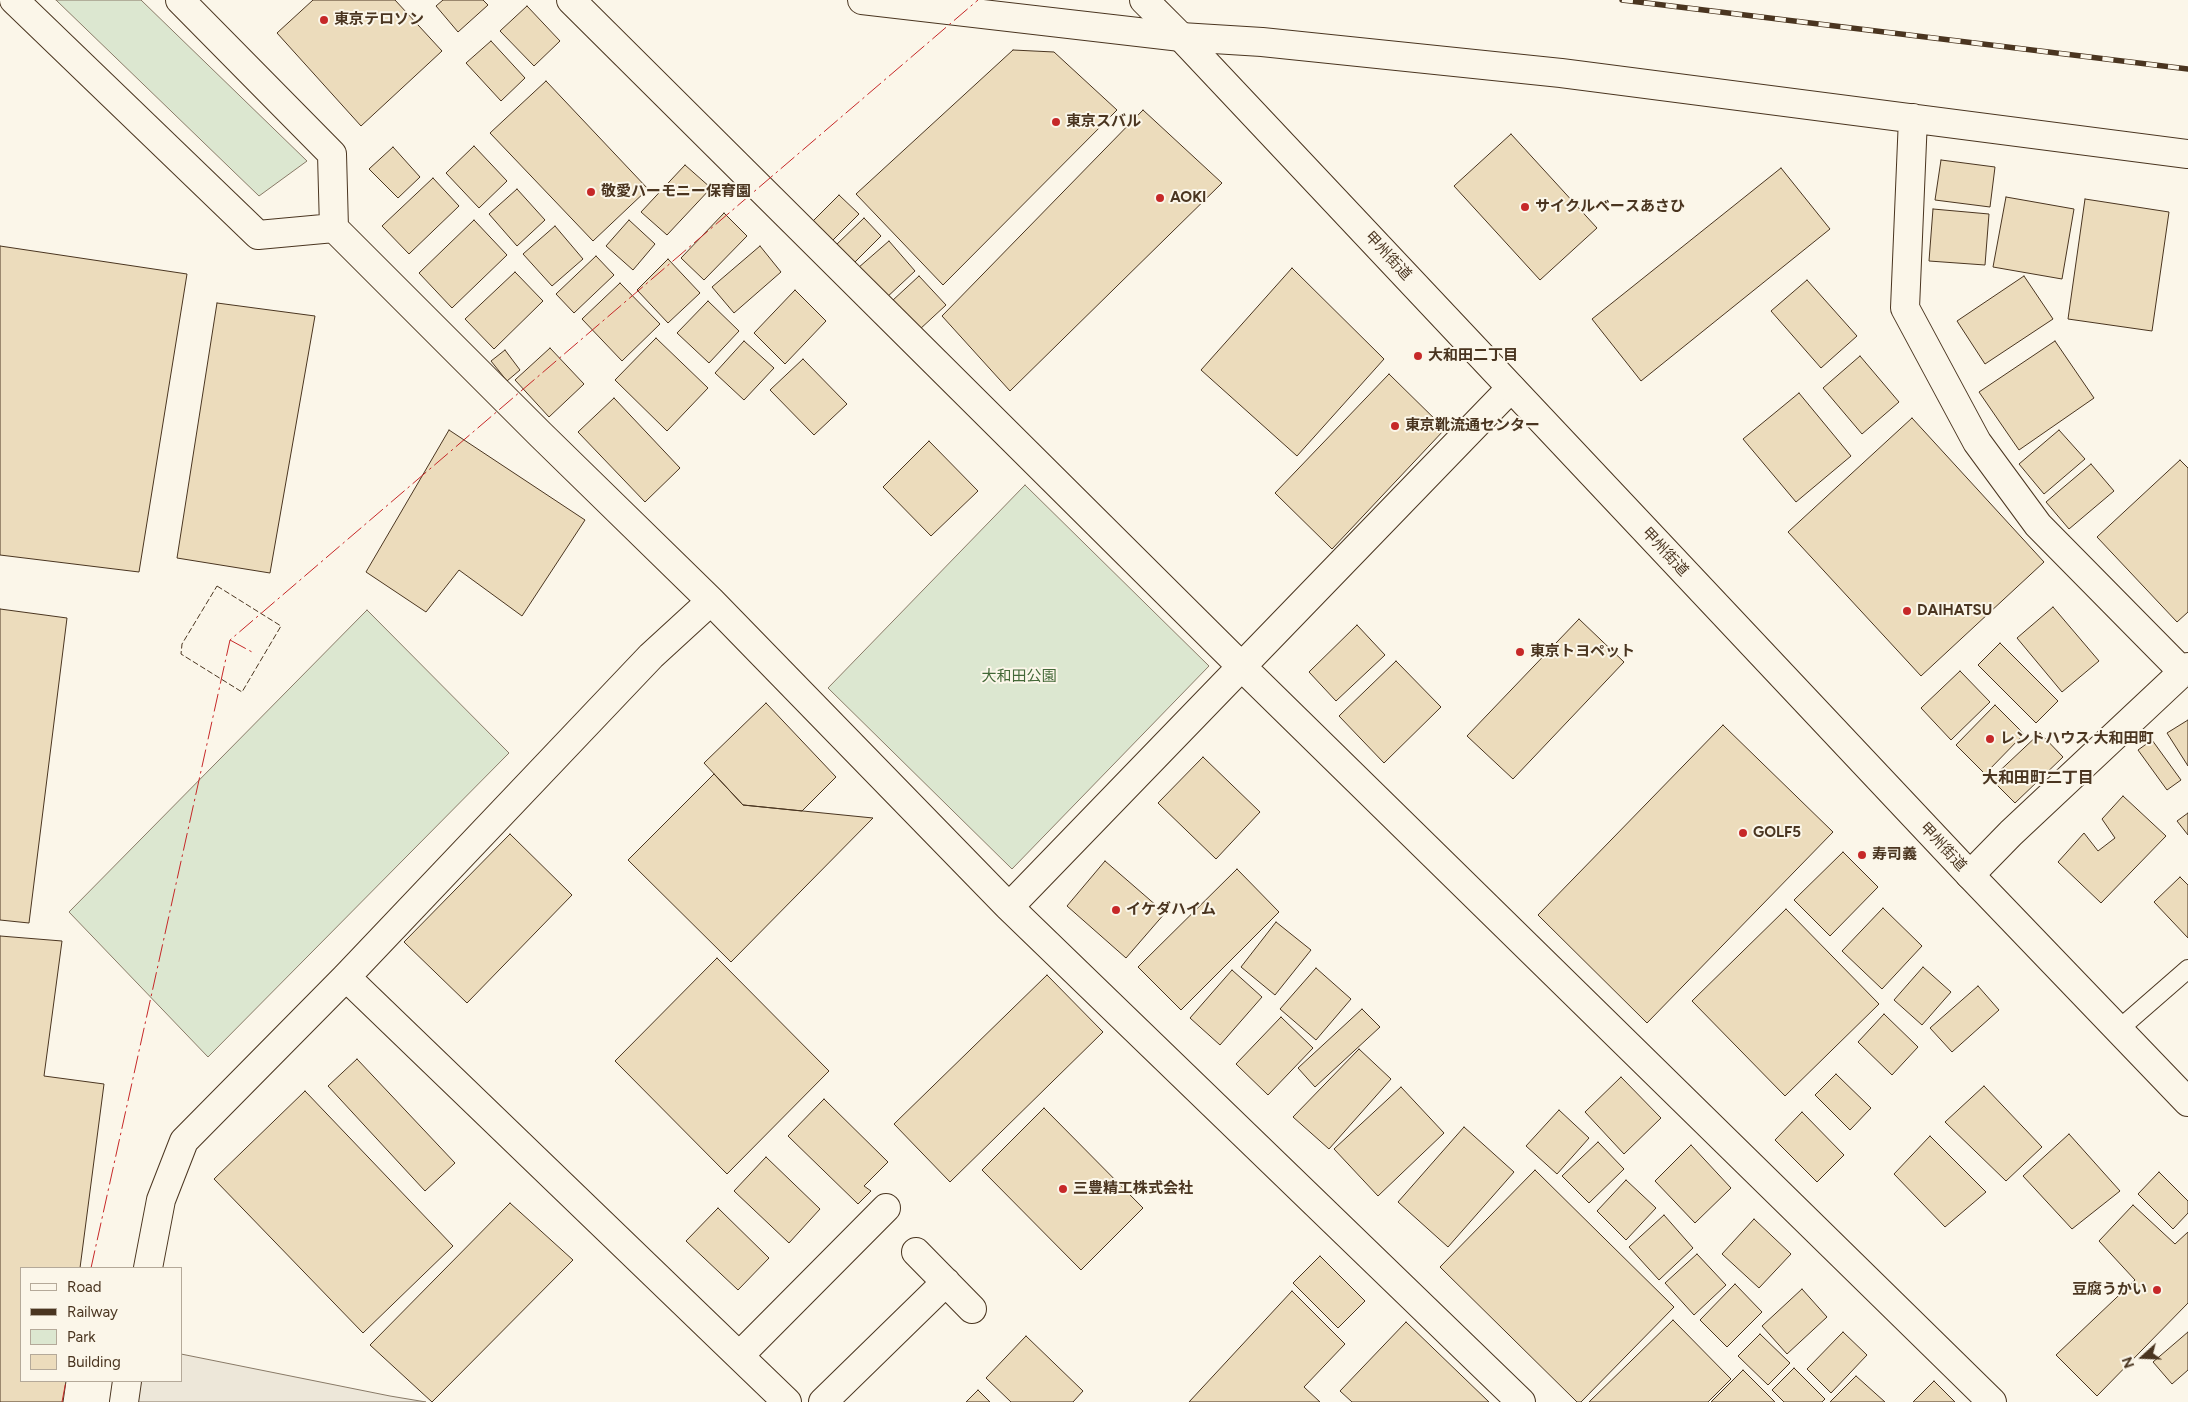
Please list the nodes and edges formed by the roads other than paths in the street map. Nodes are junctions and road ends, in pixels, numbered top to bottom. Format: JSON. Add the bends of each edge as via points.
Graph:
{"nodes":[{"id":1,"x":14,"y":0,"type":"edge"},
{"id":2,"x":180,"y":0,"type":"edge"},
{"id":3,"x":571,"y":0,"type":"edge"},
{"id":4,"x":862,"y":0,"type":"edge"},
{"id":5,"x":1150,"y":6,"type":"edge"},
{"id":6,"x":1181,"y":36,"type":"junction"},
{"id":7,"x":1914,"y":118,"type":"junction"},
{"id":8,"x":2188,"y":154,"type":"edge"},
{"id":9,"x":334,"y":228,"type":"junction"},
{"id":10,"x":1512,"y":388,"type":"junction"},
{"id":11,"x":712,"y":601,"type":"junction"},
{"id":12,"x":1241,"y":666,"type":"junction"},
{"id":13,"x":2185,"y":670,"type":"edge"},
{"id":14,"x":1970,"y":876,"type":"junction"},
{"id":15,"x":1009,"y":907,"type":"junction"},
{"id":16,"x":2188,"y":969,"type":"edge"},
{"id":17,"x":346,"y":977,"type":"junction"},
{"id":18,"x":2118,"y":1030,"type":"junction"},
{"id":19,"x":2188,"y":1102,"type":"edge"},
{"id":20,"x":886,"y":1208,"type":"dead end"},
{"id":21,"x":916,"y":1252,"type":"dead end"},
{"id":22,"x":148,"y":1267,"type":"edge"},
{"id":23,"x":946,"y":1282,"type":"junction"},
{"id":24,"x":972,"y":1309,"type":"dead end"},
{"id":25,"x":740,"y":1355,"type":"junction"},
{"id":26,"x":127,"y":1382,"type":"edge"},
{"id":27,"x":124,"y":1402,"type":"edge"},
{"id":28,"x":787,"y":1402,"type":"edge"},
{"id":29,"x":823,"y":1402,"type":"edge"},
{"id":30,"x":1522,"y":1402,"type":"edge"},
{"id":31,"x":1992,"y":1402,"type":"edge"}],
"edges":[{"from":1,"to":9,"type":"main road","via":[[258,235]]},
{"from":2,"to":9,"type":"main road","via":[[332,154]]},
{"from":3,"to":12,"type":"main road"},
{"from":4,"to":6,"type":"main road"},
{"from":5,"to":6,"type":"main road","name":"甲州街道"},
{"from":6,"to":7,"type":"main road","via":[[1561,73]]},
{"from":6,"to":10,"type":"main road","name":"甲州街道"},
{"from":7,"to":8,"type":"main road"},
{"from":7,"to":13,"type":"main road","via":[[1905,308],[1977,442],[2038,526]]},
{"from":9,"to":11,"type":"main road"},
{"from":10,"to":12,"type":"main road"},
{"from":10,"to":14,"type":"main road","name":"甲州街道"},
{"from":11,"to":15,"type":"main road"},
{"from":11,"to":17,"type":"main road","via":[[651,656]]},
{"from":12,"to":15,"type":"main road"},
{"from":12,"to":31,"type":"main road"},
{"from":13,"to":14,"type":"main road","via":[[2011,833]]},
{"from":14,"to":18,"type":"main road","name":"甲州街道"},
{"from":15,"to":30,"type":"main road"},
{"from":16,"to":18,"type":"lane"},
{"from":17,"to":22,"type":"main road","via":[[184,1141],[161,1200]]},
{"from":17,"to":25,"type":"main road"},
{"from":18,"to":19,"type":"main road","name":"甲州街道"},
{"from":20,"to":25,"type":"main road"},
{"from":21,"to":23,"type":"main road"},
{"from":23,"to":24,"type":"main road"},
{"from":23,"to":29,"type":"main road"},
{"from":25,"to":28,"type":"main road"},
{"from":26,"to":27,"type":"main road"}]}
